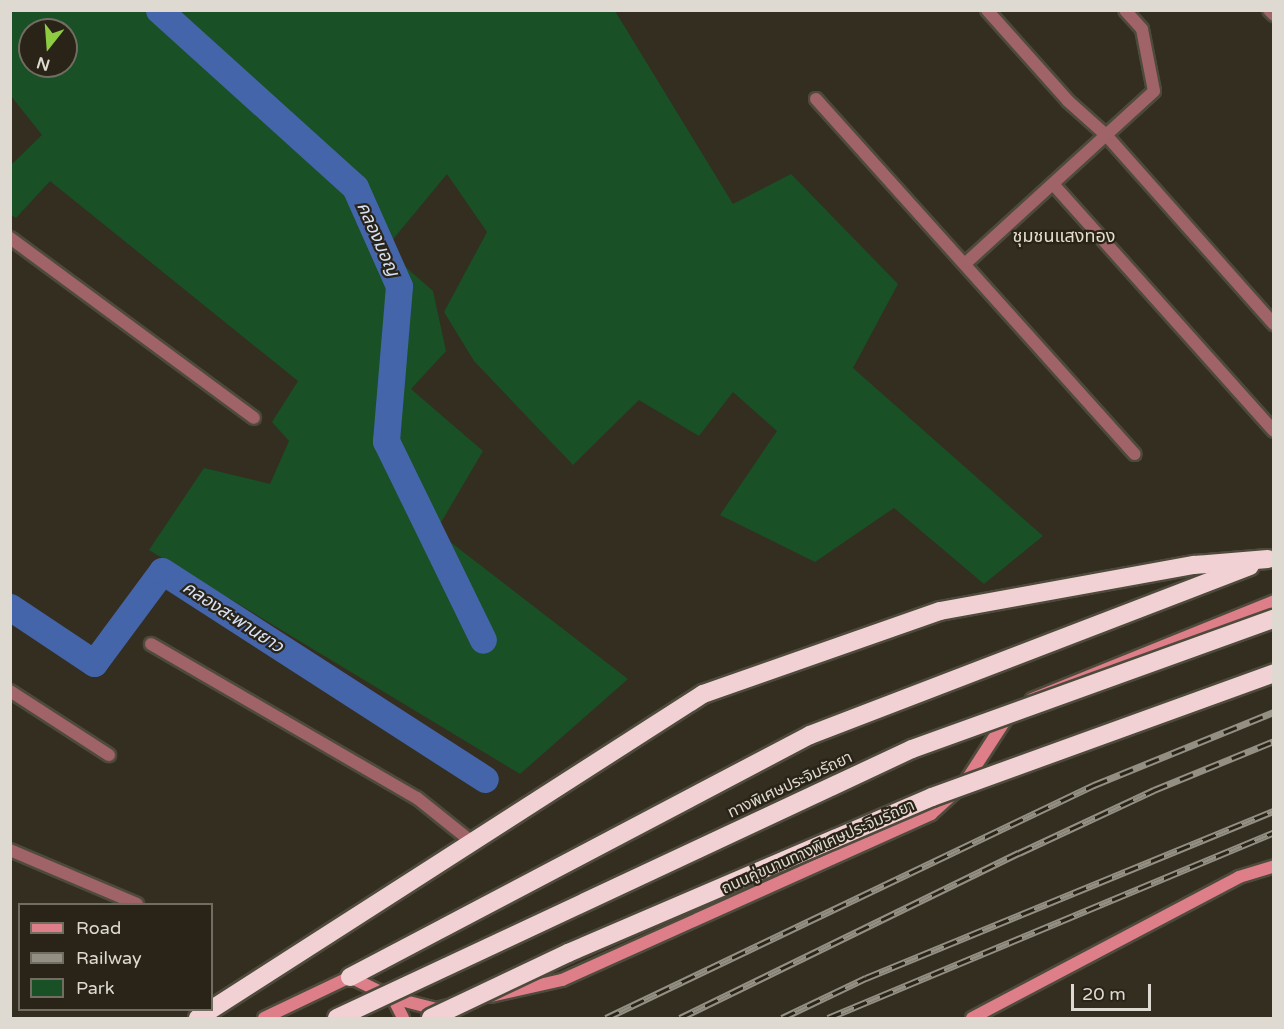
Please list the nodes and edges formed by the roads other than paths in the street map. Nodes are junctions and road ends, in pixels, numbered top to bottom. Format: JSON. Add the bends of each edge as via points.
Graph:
{"nodes":[{"id":1,"x":987,"y":10,"type":"edge"},
{"id":2,"x":1125,"y":10,"type":"edge"},
{"id":3,"x":1269,"y":10,"type":"edge"},
{"id":4,"x":1274,"y":15,"type":"edge"},
{"id":5,"x":816,"y":99,"type":"dead end"},
{"id":6,"x":1106,"y":135,"type":"junction"},
{"id":7,"x":1053,"y":184,"type":"junction"},
{"id":8,"x":10,"y":238,"type":"edge"},
{"id":9,"x":967,"y":262,"type":"junction"},
{"id":10,"x":1274,"y":324,"type":"edge"},
{"id":11,"x":254,"y":418,"type":"dead end"},
{"id":12,"x":1274,"y":431,"type":"edge"},
{"id":13,"x":1135,"y":454,"type":"dead end"},
{"id":14,"x":1271,"y":557,"type":"edge"},
{"id":15,"x":1274,"y":601,"type":"edge"},
{"id":16,"x":1274,"y":619,"type":"edge"},
{"id":17,"x":151,"y":644,"type":"dead end"},
{"id":18,"x":1274,"y":673,"type":"edge"},
{"id":19,"x":10,"y":691,"type":"edge"},
{"id":20,"x":109,"y":755,"type":"dead end"},
{"id":21,"x":472,"y":842,"type":"junction"},
{"id":22,"x":10,"y":850,"type":"edge"},
{"id":23,"x":1274,"y":867,"type":"edge"},
{"id":24,"x":135,"y":903,"type":"edge"},
{"id":25,"x":350,"y":977,"type":"junction"},
{"id":26,"x":393,"y":998,"type":"junction"},
{"id":27,"x":213,"y":1008,"type":"edge"},
{"id":28,"x":264,"y":1018,"type":"edge"},
{"id":29,"x":337,"y":1018,"type":"edge"},
{"id":30,"x":403,"y":1018,"type":"edge"},
{"id":31,"x":431,"y":1018,"type":"edge"},
{"id":32,"x":972,"y":1018,"type":"edge"}],
"edges":[{"from":1,"to":6,"type":"street","via":[[1068,101]]},
{"from":2,"to":6,"type":"street","via":[[1142,29],[1154,91]]},
{"from":3,"to":4,"type":"street"},
{"from":5,"to":9,"type":"street"},
{"from":6,"to":7,"type":"street"},
{"from":6,"to":10,"type":"street"},
{"from":7,"to":9,"type":"street"},
{"from":7,"to":12,"type":"street"},
{"from":8,"to":11,"type":"street"},
{"from":9,"to":13,"type":"street"},
{"from":14,"to":21,"type":"highway","via":[[1194,565],[940,610],[703,694]]},
{"from":14,"to":25,"type":"highway","via":[[810,735]]},
{"from":15,"to":26,"type":"main road","name":"ถนนคู่ขนานทางพิเศษประจิมรัถยา","via":[[1047,690],[1011,712],[964,784],[931,814],[899,829],[562,980],[436,1009]]},
{"from":16,"to":29,"type":"highway","name":"ทางพิเศษประจิมรัถยา","bridge":true,"via":[[912,749]]},
{"from":17,"to":21,"type":"street","via":[[417,798]]},
{"from":18,"to":31,"type":"highway","bridge":true,"via":[[932,797],[568,952]]},
{"from":19,"to":20,"type":"street"},
{"from":21,"to":27,"type":"highway"},
{"from":22,"to":24,"type":"street"},
{"from":23,"to":32,"type":"main road","via":[[1239,877]]},
{"from":25,"to":26,"type":"main road","name":"ถนนคู่ขนานทางพิเศษประจิมรัถยา"},
{"from":25,"to":28,"type":"main road"},
{"from":26,"to":30,"type":"main road"}]}
